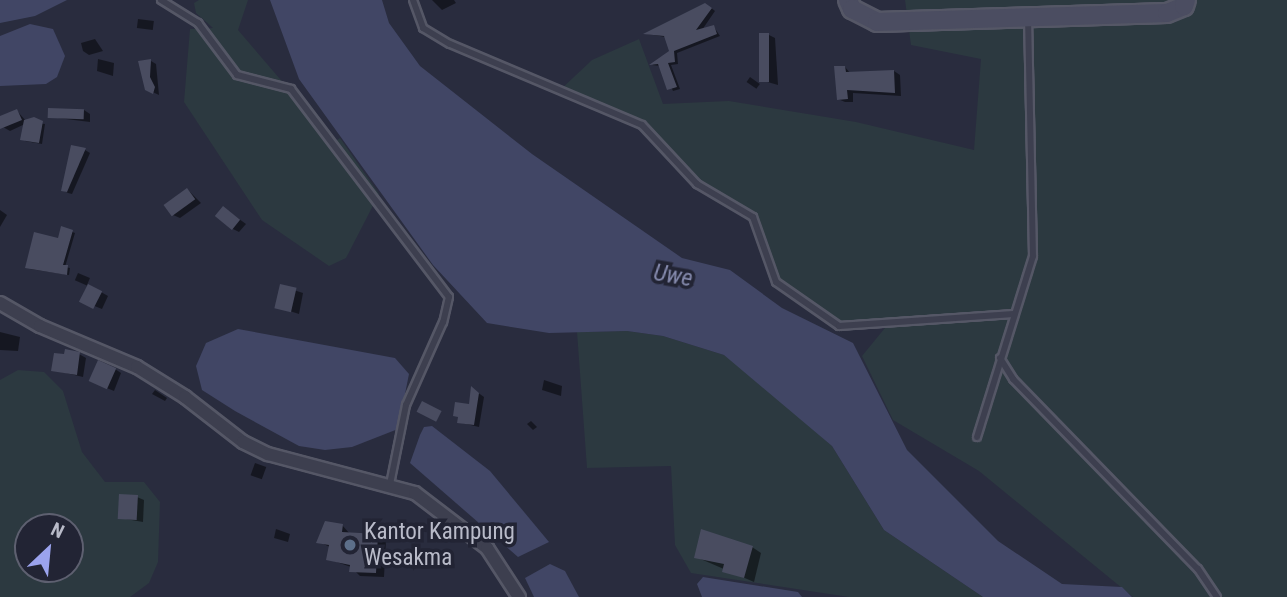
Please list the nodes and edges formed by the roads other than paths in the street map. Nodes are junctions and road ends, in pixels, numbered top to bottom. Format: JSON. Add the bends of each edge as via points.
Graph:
{"nodes":[{"id":1,"x":161,"y":0,"type":"edge"},
{"id":2,"x":413,"y":0,"type":"edge"},
{"id":3,"x":848,"y":0,"type":"edge"},
{"id":4,"x":1186,"y":0,"type":"edge"},
{"id":5,"x":1028,"y":14,"type":"junction"},
{"id":6,"x":0,"y":303,"type":"edge"},
{"id":7,"x":1014,"y":314,"type":"junction"},
{"id":8,"x":1000,"y":358,"type":"junction"},
{"id":9,"x":977,"y":437,"type":"dead end"},
{"id":10,"x":390,"y":484,"type":"junction"},
{"id":11,"x":519,"y":597,"type":"edge"},
{"id":12,"x":1217,"y":597,"type":"edge"}],
"edges":[{"from":1,"to":10,"type":"lane","via":[[198,23],[237,75],[291,89],[449,297],[443,322],[406,405]]},
{"from":2,"to":7,"type":"lane","via":[[423,28],[450,44],[642,125],[698,184],[753,217],[776,282],[839,327]]},
{"from":3,"to":5,"type":"main road","via":[[852,9],[877,22]]},
{"from":4,"to":5,"type":"main road","via":[[1184,6],[1167,13]]},
{"from":5,"to":7,"type":"lane","via":[[1035,240]]},
{"from":6,"to":10,"type":"street","via":[[40,326],[137,367],[186,397],[243,442],[268,454]]},
{"from":7,"to":8,"type":"lane"},
{"from":8,"to":9,"type":"lane"},
{"from":8,"to":12,"type":"lane","via":[[1013,379],[1198,569]]},
{"from":10,"to":11,"type":"street","via":[[415,493],[487,548]]}]}
